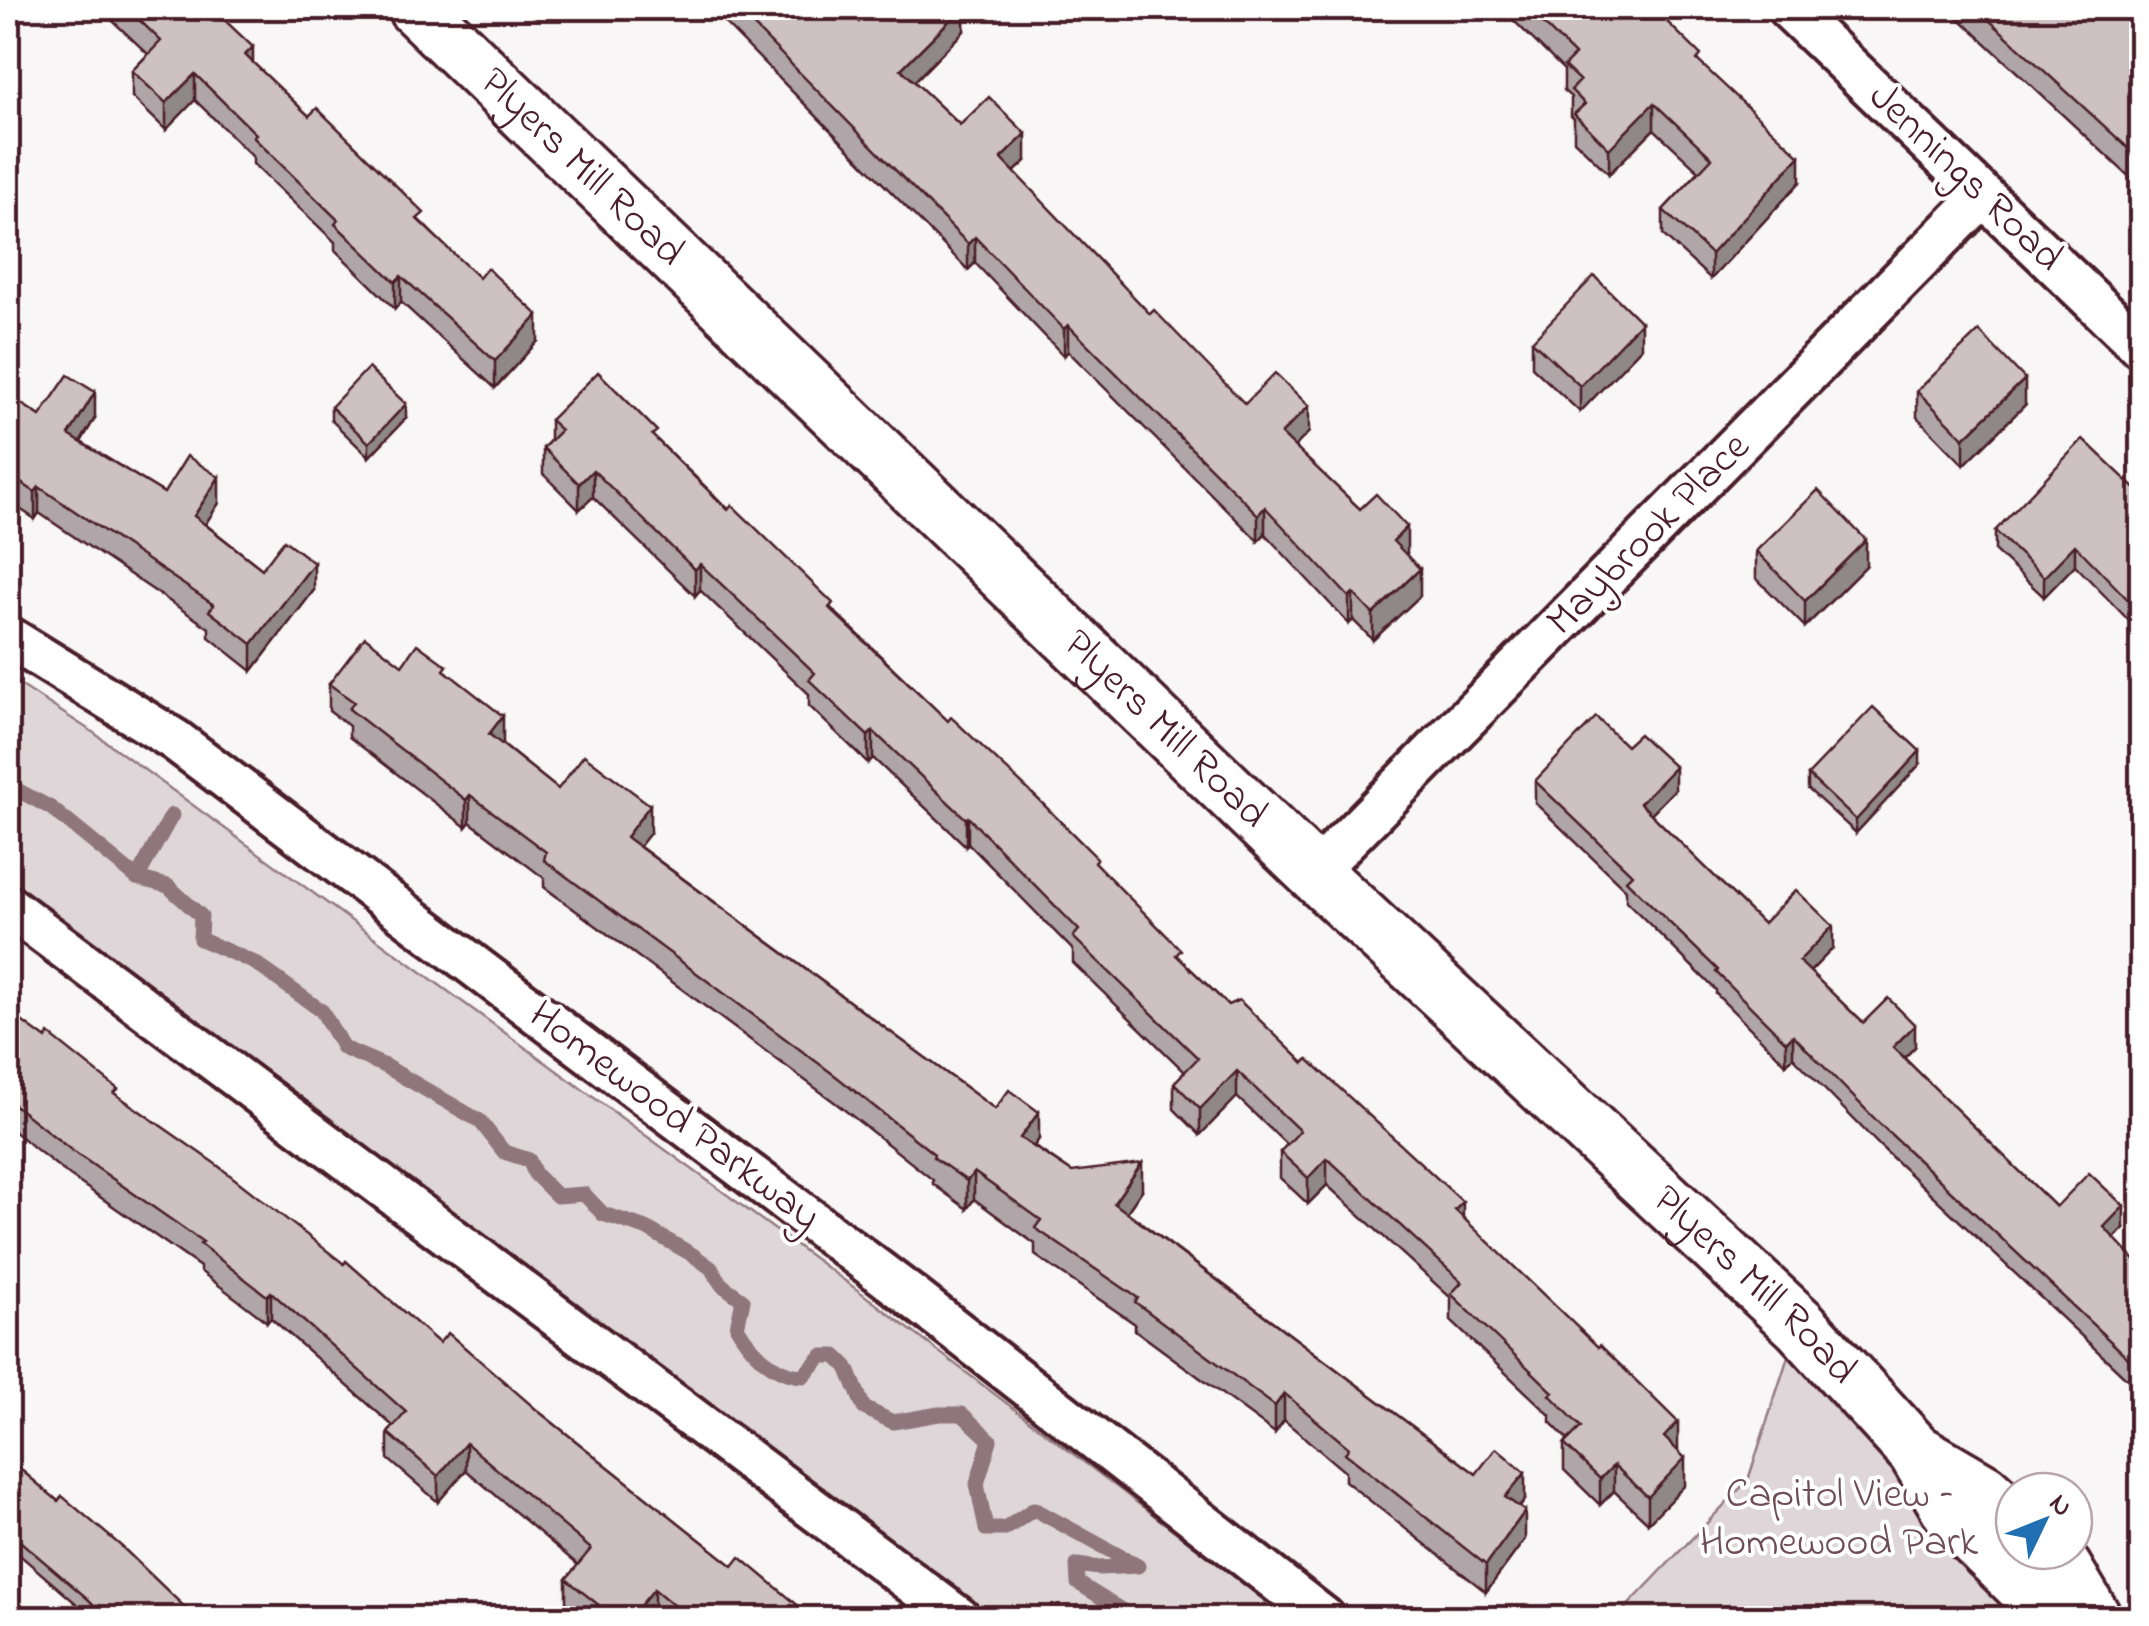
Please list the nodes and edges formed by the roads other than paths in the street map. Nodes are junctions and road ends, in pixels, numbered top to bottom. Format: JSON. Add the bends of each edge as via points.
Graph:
{"nodes":[{"id":1,"x":416,"y":8,"type":"edge"},
{"id":2,"x":1788,"y":8,"type":"edge"},
{"id":3,"x":1983,"y":196,"type":"junction"},
{"id":4,"x":2142,"y":348,"type":"edge"},
{"id":5,"x":8,"y":638,"type":"edge"},
{"id":6,"x":1314,"y":873,"type":"junction"},
{"id":7,"x":8,"y":906,"type":"edge"},
{"id":8,"x":1916,"y":1452,"type":"junction"},
{"id":9,"x":1994,"y":1501,"type":"edge"},
{"id":10,"x":2065,"y":1571,"type":"edge"},
{"id":11,"x":959,"y":1618,"type":"edge"},
{"id":12,"x":1324,"y":1618,"type":"edge"},
{"id":13,"x":2074,"y":1618,"type":"edge"},
{"id":14,"x":2093,"y":1618,"type":"edge"}],
"edges":[{"from":1,"to":6,"type":"street","name":"Plyers Mill Road"},
{"from":2,"to":3,"type":"street","name":"Jennings Road"},
{"from":3,"to":4,"type":"street","name":"Jennings Road"},
{"from":3,"to":6,"type":"street","name":"Maybrook Place"},
{"from":5,"to":12,"type":"street","name":"Homewood Parkway","via":[[176,740],[914,1298]]},
{"from":6,"to":8,"type":"street","name":"Plyers Mill Road","via":[[1800,1325]]},
{"from":7,"to":11,"type":"street"},
{"from":8,"to":9,"type":"street","name":"Plyers Mill Road"},
{"from":8,"to":13,"type":"street","name":"Plyers Mill Road","via":[[1956,1520],[2036,1598]]},
{"from":10,"to":14,"type":"street"}]}
